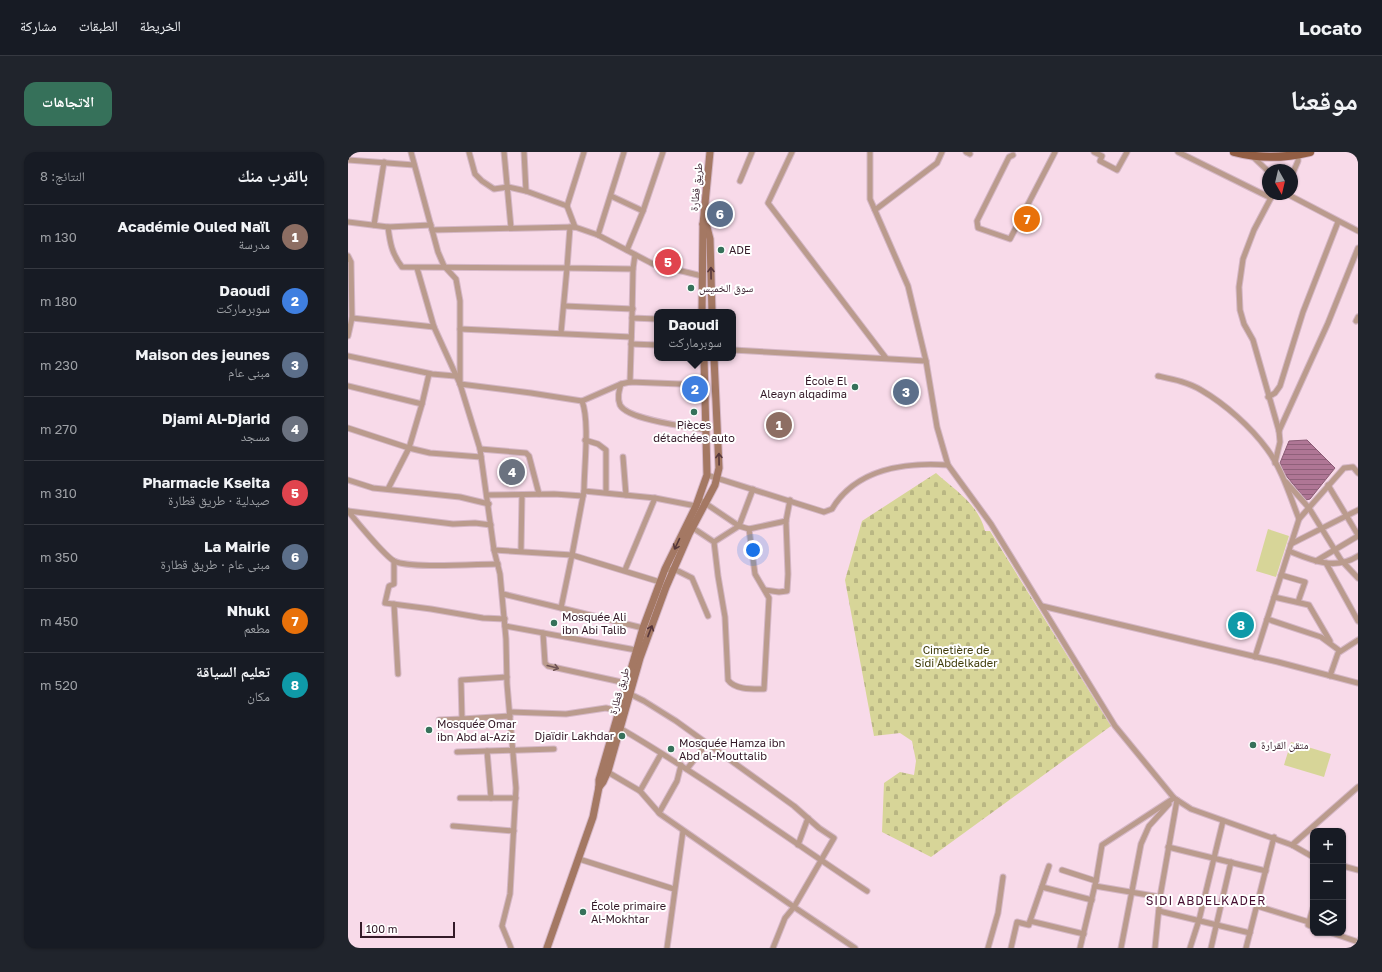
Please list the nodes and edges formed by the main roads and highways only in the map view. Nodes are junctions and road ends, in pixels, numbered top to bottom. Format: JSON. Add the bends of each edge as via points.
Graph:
{"nodes":[{"id":1,"x":710,"y":152,"type":"edge"},
{"id":2,"x":1234,"y":152,"type":"edge"},
{"id":3,"x":1310,"y":152,"type":"edge"},
{"id":4,"x":1298,"y":154,"type":"edge"},
{"id":5,"x":703,"y":224,"type":"junction"},
{"id":6,"x":702,"y":309,"type":"edge"},
{"id":7,"x":712,"y":309,"type":"edge"},
{"id":8,"x":704,"y":361,"type":"edge"},
{"id":9,"x":714,"y":361,"type":"edge"},
{"id":10,"x":626,"y":693,"type":"junction"},
{"id":11,"x":617,"y":726,"type":"junction"},
{"id":12,"x":547,"y":948,"type":"edge"}],
"edges":[{"from":1,"to":5,"type":"main road","name":"طريق قطارة"},
{"from":2,"to":4,"type":"main road","via":[[1271,157]]},
{"from":3,"to":4,"type":"main road"},
{"from":5,"to":6,"type":"main road","name":"طريق قطارة"},
{"from":7,"to":5,"type":"main road","name":"طريق قطارة","one_way":true,"via":[[710,239],[707,227]]},
{"from":8,"to":10,"type":"main road","name":"طريق قطارة","one_way":true,"via":[[707,475],[698,502],[660,582],[626,682]]},
{"from":10,"to":9,"type":"main road","name":"طريق قطارة","one_way":true,"via":[[674,570],[717,478],[719,468]]},
{"from":10,"to":11,"type":"main road","name":"طريق قطارة"},
{"from":10,"to":11,"type":"main road","name":"طريق قطارة","via":[[618,711]]},
{"from":11,"to":12,"type":"main road","name":"طريق قطارة","via":[[593,817]]}]}
